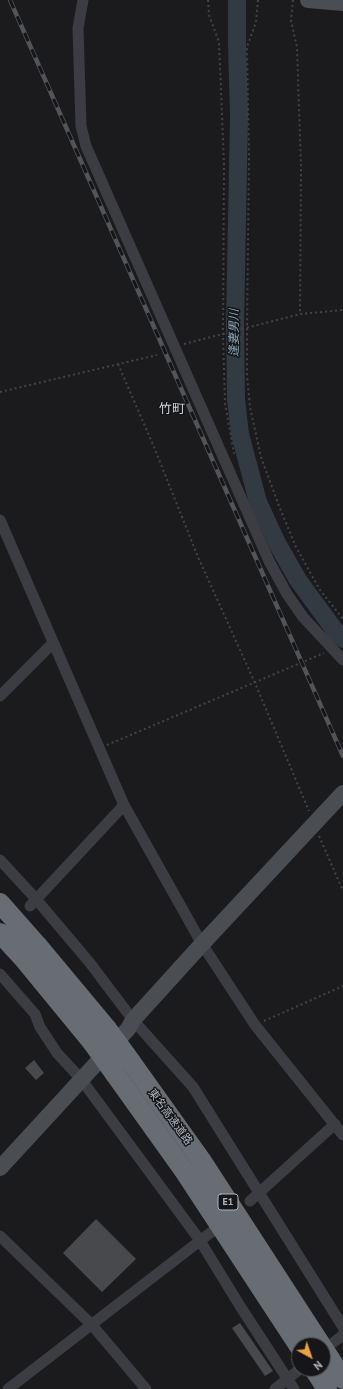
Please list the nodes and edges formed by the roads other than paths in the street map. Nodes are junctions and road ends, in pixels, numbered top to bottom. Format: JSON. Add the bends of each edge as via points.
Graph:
{"nodes":[{"id":1,"x":83,"y":0,"type":"edge"},
{"id":2,"x":308,"y":0,"type":"edge"},
{"id":3,"x":343,"y":3,"type":"edge"},
{"id":4,"x":0,"y":520,"type":"edge"},
{"id":5,"x":53,"y":643,"type":"junction"},
{"id":6,"x":343,"y":660,"type":"edge"},
{"id":7,"x":0,"y":696,"type":"edge"},
{"id":8,"x":343,"y":793,"type":"edge"},
{"id":9,"x":124,"y":805,"type":"junction"},
{"id":10,"x":0,"y":860,"type":"edge"},
{"id":11,"x":0,"y":903,"type":"edge"},
{"id":12,"x":33,"y":903,"type":"junction"},
{"id":13,"x":0,"y":933,"type":"edge"},
{"id":14,"x":202,"y":944,"type":"junction"},
{"id":15,"x":0,"y":974,"type":"edge"},
{"id":16,"x":133,"y":1020,"type":"junction"},
{"id":17,"x":81,"y":1079,"type":"junction"},
{"id":18,"x":335,"y":1124,"type":"junction"},
{"id":19,"x":343,"y":1135,"type":"edge"},
{"id":20,"x":0,"y":1168,"type":"edge"},
{"id":21,"x":259,"y":1193,"type":"junction"},
{"id":22,"x":250,"y":1201,"type":"dead end"},
{"id":23,"x":214,"y":1230,"type":"dead end"},
{"id":24,"x":0,"y":1236,"type":"edge"},
{"id":25,"x":199,"y":1239,"type":"junction"},
{"id":26,"x":92,"y":1325,"type":"junction"},
{"id":27,"x":343,"y":1327,"type":"edge"},
{"id":28,"x":343,"y":1335,"type":"edge"},
{"id":29,"x":293,"y":1337,"type":"edge"},
{"id":30,"x":321,"y":1337,"type":"edge"},
{"id":31,"x":331,"y":1342,"type":"edge"},
{"id":32,"x":331,"y":1355,"type":"edge"},
{"id":33,"x":291,"y":1376,"type":"edge"},
{"id":34,"x":319,"y":1377,"type":"edge"},
{"id":35,"x":288,"y":1378,"type":"junction"},
{"id":36,"x":343,"y":1379,"type":"edge"},
{"id":37,"x":8,"y":1389,"type":"edge"},
{"id":38,"x":146,"y":1389,"type":"edge"},
{"id":39,"x":275,"y":1389,"type":"edge"},
{"id":40,"x":294,"y":1389,"type":"edge"},
{"id":41,"x":327,"y":1389,"type":"edge"}],
"edges":[{"from":1,"to":6,"type":"street","via":[[78,28],[81,126],[86,146],[269,561],[303,617]]},
{"from":2,"to":3,"type":"street"},
{"from":4,"to":5,"type":"street"},
{"from":5,"to":7,"type":"street"},
{"from":5,"to":9,"type":"street"},
{"from":8,"to":14,"type":"street"},
{"from":9,"to":12,"type":"street"},
{"from":9,"to":14,"type":"street"},
{"from":10,"to":12,"type":"street"},
{"from":11,"to":30,"type":"highway","name":"東名高速道路","number":"E1","bridge":true,"via":[[107,1029],[201,1160]]},
{"from":12,"to":16,"type":"street","via":[[90,963]]},
{"from":13,"to":29,"type":"highway","name":"東名高速道路","number":"E1","bridge":true,"via":[[92,1042],[185,1172]]},
{"from":14,"to":16,"type":"street"},
{"from":14,"to":18,"type":"street","via":[[255,1025]]},
{"from":15,"to":17,"type":"street","via":[[35,1014],[40,1027],[57,1053]]},
{"from":16,"to":17,"type":"street","via":[[128,1029]]},
{"from":16,"to":21,"type":"street","via":[[193,1087]]},
{"from":17,"to":20,"type":"street"},
{"from":17,"to":25,"type":"street"},
{"from":18,"to":19,"type":"street"},
{"from":18,"to":21,"type":"street"},
{"from":21,"to":22,"type":"street"},
{"from":21,"to":27,"type":"street"},
{"from":23,"to":25,"type":"street"},
{"from":24,"to":26,"type":"street"},
{"from":25,"to":26,"type":"street"},
{"from":25,"to":35,"type":"street"},
{"from":26,"to":37,"type":"street"},
{"from":26,"to":38,"type":"street"},
{"from":28,"to":31,"type":"street"},
{"from":32,"to":36,"type":"highway","name":"東名高速道路","number":"E1"},
{"from":33,"to":35,"type":"street"},
{"from":34,"to":41,"type":"highway"},
{"from":35,"to":39,"type":"street"},
{"from":35,"to":40,"type":"street"}]}
